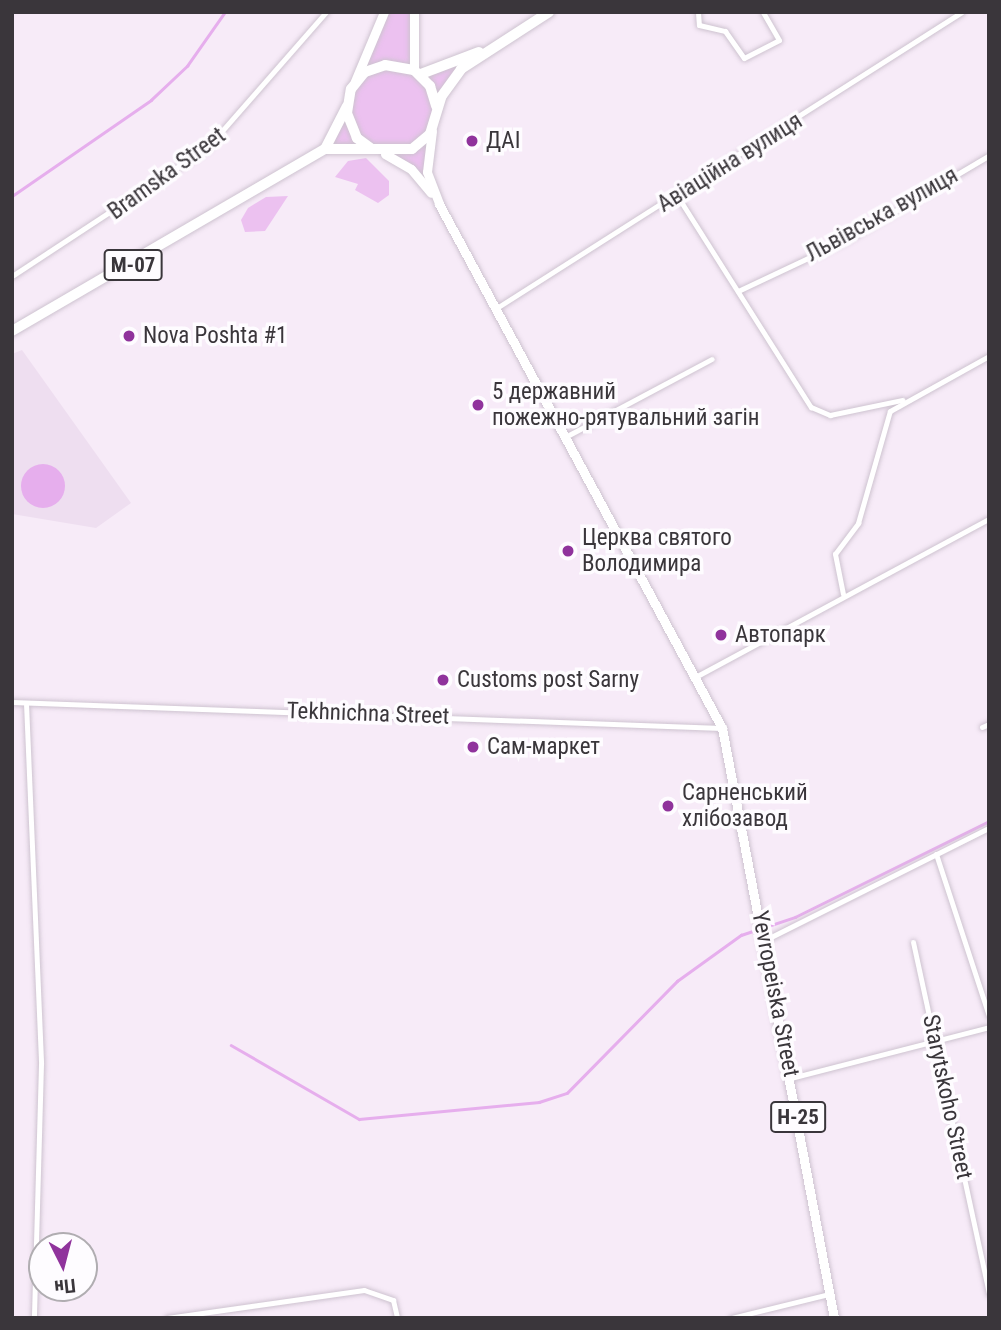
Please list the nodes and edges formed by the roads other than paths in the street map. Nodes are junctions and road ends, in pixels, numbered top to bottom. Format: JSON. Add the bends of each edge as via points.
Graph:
{"nodes":[{"id":1,"x":326,"y":12,"type":"edge"},
{"id":2,"x":384,"y":12,"type":"edge"},
{"id":3,"x":414,"y":12,"type":"edge"},
{"id":4,"x":549,"y":12,"type":"edge"},
{"id":5,"x":698,"y":12,"type":"edge"},
{"id":6,"x":763,"y":12,"type":"edge"},
{"id":7,"x":962,"y":12,"type":"edge"},
{"id":8,"x":492,"y":48,"type":"junction"},
{"id":9,"x":417,"y":72,"type":"junction"},
{"id":10,"x":351,"y":89,"type":"junction"},
{"id":11,"x":347,"y":106,"type":"junction"},
{"id":12,"x":437,"y":110,"type":"junction"},
{"id":13,"x":433,"y":126,"type":"junction"},
{"id":14,"x":325,"y":149,"type":"junction"},
{"id":15,"x":381,"y":153,"type":"junction"},
{"id":16,"x":988,"y":156,"type":"edge"},
{"id":17,"x":678,"y":197,"type":"junction"},
{"id":18,"x":439,"y":204,"type":"junction"},
{"id":19,"x":12,"y":276,"type":"edge"},
{"id":20,"x":738,"y":291,"type":"junction"},
{"id":21,"x":495,"y":309,"type":"junction"},
{"id":22,"x":12,"y":331,"type":"edge"},
{"id":23,"x":989,"y":356,"type":"edge"},
{"id":24,"x":712,"y":359,"type":"dead end"},
{"id":25,"x":902,"y":400,"type":"junction"},
{"id":26,"x":565,"y":437,"type":"junction"},
{"id":27,"x":989,"y":519,"type":"edge"},
{"id":28,"x":844,"y":594,"type":"junction"},
{"id":29,"x":697,"y":676,"type":"junction"},
{"id":30,"x":12,"y":702,"type":"edge"},
{"id":31,"x":26,"y":703,"type":"junction"},
{"id":32,"x":722,"y":728,"type":"junction"},
{"id":33,"x":989,"y":828,"type":"edge"},
{"id":34,"x":936,"y":853,"type":"junction"},
{"id":35,"x":763,"y":933,"type":"junction"},
{"id":36,"x":913,"y":942,"type":"dead end"},
{"id":37,"x":989,"y":1016,"type":"edge"},
{"id":38,"x":989,"y":1027,"type":"edge"},
{"id":39,"x":936,"y":1040,"type":"junction"},
{"id":40,"x":791,"y":1078,"type":"junction"},
{"id":41,"x":830,"y":1294,"type":"junction"},
{"id":42,"x":989,"y":1294,"type":"edge"},
{"id":43,"x":34,"y":1318,"type":"edge"},
{"id":44,"x":167,"y":1318,"type":"edge"},
{"id":45,"x":397,"y":1318,"type":"edge"},
{"id":46,"x":730,"y":1318,"type":"edge"},
{"id":47,"x":834,"y":1318,"type":"edge"}],
"edges":[{"from":1,"to":19,"type":"street","name":"Bramska Street","via":[[208,148]]},
{"from":2,"to":10,"type":"main road"},
{"from":3,"to":9,"type":"main road"},
{"from":4,"to":8,"type":"highway"},
{"from":5,"to":6,"type":"street","via":[[699,25],[725,32],[744,58],[779,40]]},
{"from":7,"to":17,"type":"street","name":"Авіаційна вулиця"},
{"from":8,"to":9,"type":"highway"},
{"from":8,"to":12,"type":"highway","via":[[461,69]]},
{"from":9,"to":10,"type":"highway","via":[[385,65],[365,72]]},
{"from":9,"to":12,"type":"highway"},
{"from":10,"to":11,"type":"highway"},
{"from":11,"to":14,"type":"highway"},
{"from":11,"to":15,"type":"highway","number":"Н-25","via":[[352,130]]},
{"from":12,"to":13,"type":"highway"},
{"from":13,"to":15,"type":"highway","via":[[412,149]]},
{"from":13,"to":18,"type":"main road","name":"Yevropeiska Street","number":"Н-25","via":[[427,172]]},
{"from":14,"to":15,"type":"highway"},
{"from":14,"to":22,"type":"highway","number":"М-07"},
{"from":15,"to":18,"type":"main road","name":"Yevropeiska Street","number":"Н-25","via":[[411,169]]},
{"from":16,"to":20,"type":"street","name":"Львівська вулиця","via":[[846,240]]},
{"from":17,"to":20,"type":"street"},
{"from":17,"to":21,"type":"street","name":"Авіаційна вулиця"},
{"from":18,"to":21,"type":"main road","name":"Yevropeiska Street","number":"Н-25"},
{"from":20,"to":25,"type":"street","via":[[811,407],[830,415]]},
{"from":21,"to":26,"type":"main road","name":"Yevropeiska Street","number":"Н-25"},
{"from":23,"to":25,"type":"street"},
{"from":24,"to":26,"type":"street"},
{"from":25,"to":28,"type":"street","via":[[884,427],[858,523],[835,554]]},
{"from":26,"to":29,"type":"main road","name":"Yevropeiska Street","number":"Н-25"},
{"from":27,"to":28,"type":"street"},
{"from":28,"to":29,"type":"street"},
{"from":29,"to":32,"type":"main road","name":"Yevropeiska Street","number":"Н-25"},
{"from":30,"to":31,"type":"street","name":"Tekhnichna Street"},
{"from":31,"to":32,"type":"street","name":"Tekhnichna Street"},
{"from":31,"to":43,"type":"street","via":[[41,1064]]},
{"from":32,"to":35,"type":"main road","name":"Yevropeiska Street","number":"Н-25"},
{"from":33,"to":34,"type":"street"},
{"from":34,"to":35,"type":"street"},
{"from":34,"to":37,"type":"street"},
{"from":35,"to":40,"type":"main road","name":"Yevropeiska Street","number":"Н-25"},
{"from":36,"to":39,"type":"street","name":"Starytskoho Street"},
{"from":38,"to":39,"type":"street"},
{"from":39,"to":40,"type":"street"},
{"from":39,"to":42,"type":"street","name":"Starytskoho Street"},
{"from":40,"to":41,"type":"main road","name":"Yevropeiska Street","number":"Н-25"},
{"from":41,"to":46,"type":"street"},
{"from":41,"to":47,"type":"main road","name":"Yevropeiska Street","number":"Н-25"},
{"from":44,"to":45,"type":"street","via":[[364,1290],[393,1300]]}]}
